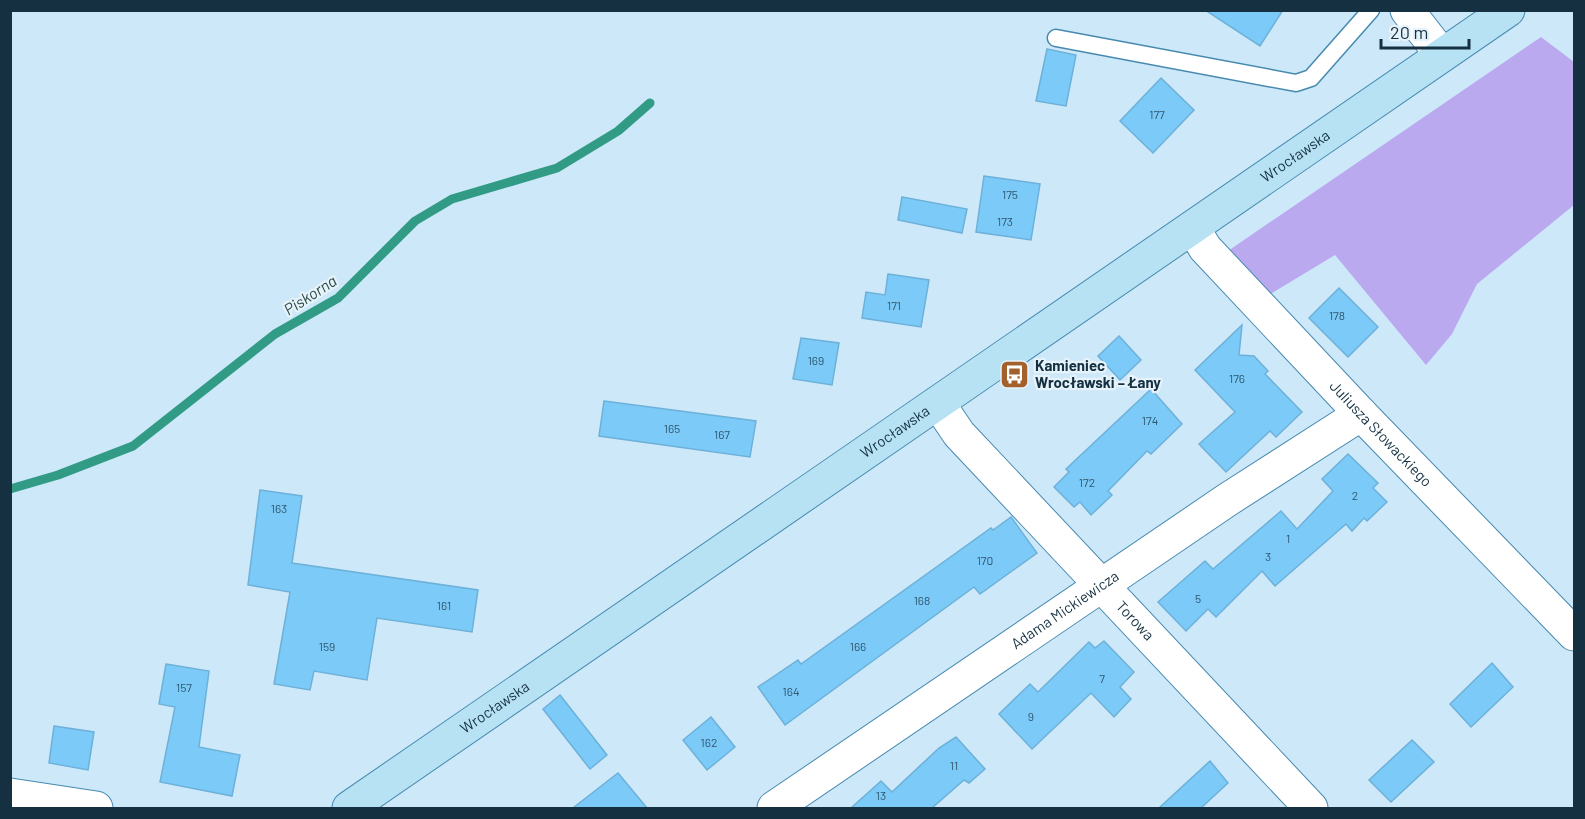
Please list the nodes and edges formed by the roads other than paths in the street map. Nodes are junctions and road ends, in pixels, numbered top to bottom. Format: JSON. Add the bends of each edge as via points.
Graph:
{"nodes":[{"id":1,"x":1371,"y":10,"type":"edge"},
{"id":2,"x":1407,"y":10,"type":"edge"},
{"id":3,"x":1508,"y":10,"type":"edge"},
{"id":4,"x":1056,"y":38,"type":"dead end"},
{"id":5,"x":1442,"y":55,"type":"junction"},
{"id":6,"x":1193,"y":228,"type":"junction"},
{"id":7,"x":938,"y":403,"type":"junction"},
{"id":8,"x":1361,"y":414,"type":"junction"},
{"id":9,"x":1102,"y":585,"type":"junction"},
{"id":10,"x":1575,"y":634,"type":"edge"},
{"id":11,"x":10,"y":795,"type":"edge"},
{"id":12,"x":96,"y":808,"type":"edge"},
{"id":13,"x":350,"y":808,"type":"edge"},
{"id":14,"x":774,"y":808,"type":"edge"},
{"id":15,"x":1311,"y":808,"type":"edge"}],
"edges":[{"from":1,"to":4,"type":"lane","via":[[1311,78],[1296,83]]},
{"from":2,"to":5,"type":"street"},
{"from":3,"to":5,"type":"main road","name":"Wrocławska"},
{"from":5,"to":6,"type":"main road","name":"Wrocławska"},
{"from":6,"to":7,"type":"main road","name":"Wrocławska"},
{"from":6,"to":8,"type":"street","name":"Juliusza Słowackiego","via":[[1205,248]]},
{"from":7,"to":9,"type":"street","name":"Torowa","via":[[959,434]]},
{"from":7,"to":13,"type":"main road","name":"Wrocławska"},
{"from":8,"to":9,"type":"street","name":"Adama Mickiewicza"},
{"from":8,"to":10,"type":"street","name":"Juliusza Słowackiego"},
{"from":9,"to":14,"type":"street","name":"Adama Mickiewicza"},
{"from":9,"to":15,"type":"street","name":"Torowa"},
{"from":11,"to":12,"type":"street"}]}
